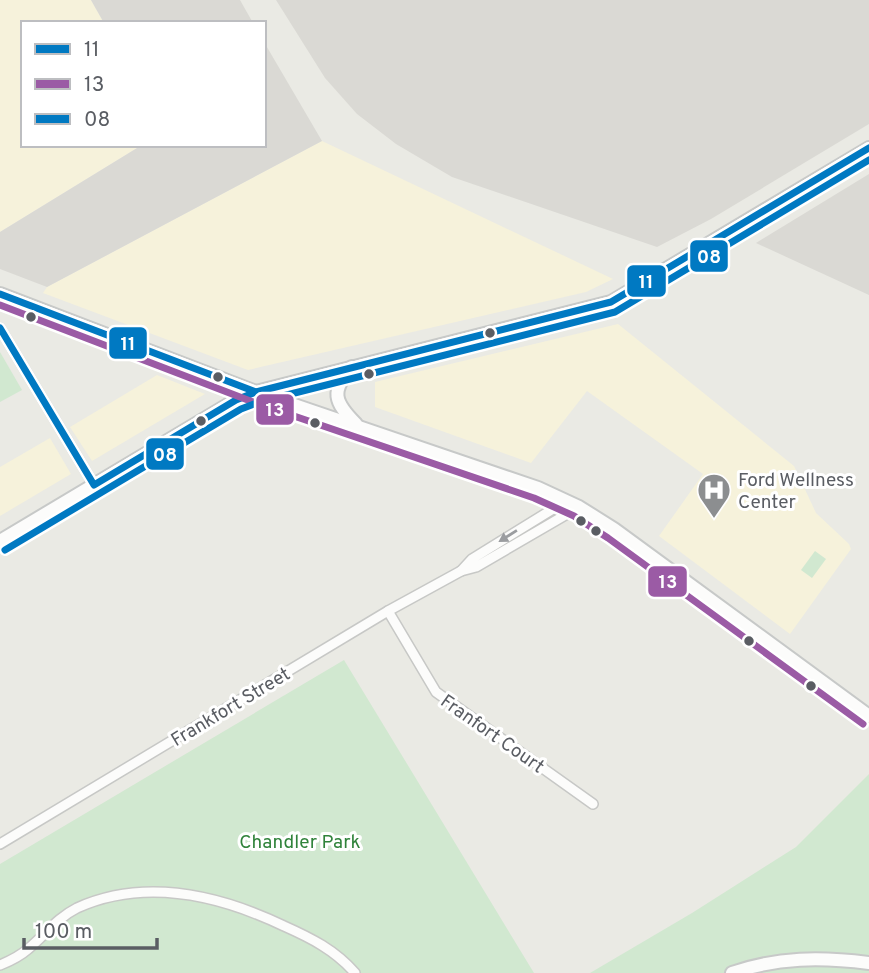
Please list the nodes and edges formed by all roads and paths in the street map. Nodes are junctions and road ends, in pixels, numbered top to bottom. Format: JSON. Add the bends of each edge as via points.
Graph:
{"nodes":[{"id":1,"x":869,"y":148,"type":"edge"},
{"id":2,"x":0,"y":294,"type":"edge"},
{"id":3,"x":0,"y":328,"type":"edge"},
{"id":4,"x":352,"y":367,"type":"junction"},
{"id":5,"x":256,"y":391,"type":"junction"},
{"id":6,"x":359,"y":427,"type":"junction"},
{"id":7,"x":94,"y":485,"type":"junction"},
{"id":8,"x":566,"y":501,"type":"junction"},
{"id":9,"x":579,"y":507,"type":"junction"},
{"id":10,"x":0,"y":541,"type":"edge"},
{"id":11,"x":461,"y":571,"type":"junction"},
{"id":12,"x":388,"y":611,"type":"junction"},
{"id":13,"x":869,"y":716,"type":"edge"},
{"id":14,"x":593,"y":804,"type":"dead end"},
{"id":15,"x":0,"y":844,"type":"edge"},
{"id":16,"x":869,"y":963,"type":"edge"},
{"id":17,"x":0,"y":965,"type":"edge"},
{"id":18,"x":355,"y":973,"type":"edge"},
{"id":19,"x":732,"y":973,"type":"edge"}],
"edges":[{"from":1,"to":4,"type":"main road","via":[[611,302]]},
{"from":2,"to":5,"type":"main road"},
{"from":3,"to":7,"type":"street"},
{"from":4,"to":5,"type":"main road"},
{"from":4,"to":6,"type":"main road","via":[[340,380],[337,394],[344,412]]},
{"from":5,"to":6,"type":"main road"},
{"from":5,"to":7,"type":"main road"},
{"from":6,"to":8,"type":"main road"},
{"from":7,"to":10,"type":"main road"},
{"from":8,"to":9,"type":"main road"},
{"from":8,"to":11,"type":"street","one_way":true,"via":[[472,559]]},
{"from":9,"to":11,"type":"street","via":[[476,567]]},
{"from":9,"to":13,"type":"main road"},
{"from":11,"to":12,"type":"street","name":"Frankfort Street"},
{"from":12,"to":14,"type":"street","name":"Franfort Court","via":[[436,692]]},
{"from":12,"to":15,"type":"street","name":"Frankfort Street"},
{"from":16,"to":19,"type":"main road","via":[[791,959]]},
{"from":17,"to":18,"type":"street","via":[[25,952],[74,909],[125,894],[168,892],[214,898],[253,911],[323,945]]}]}
